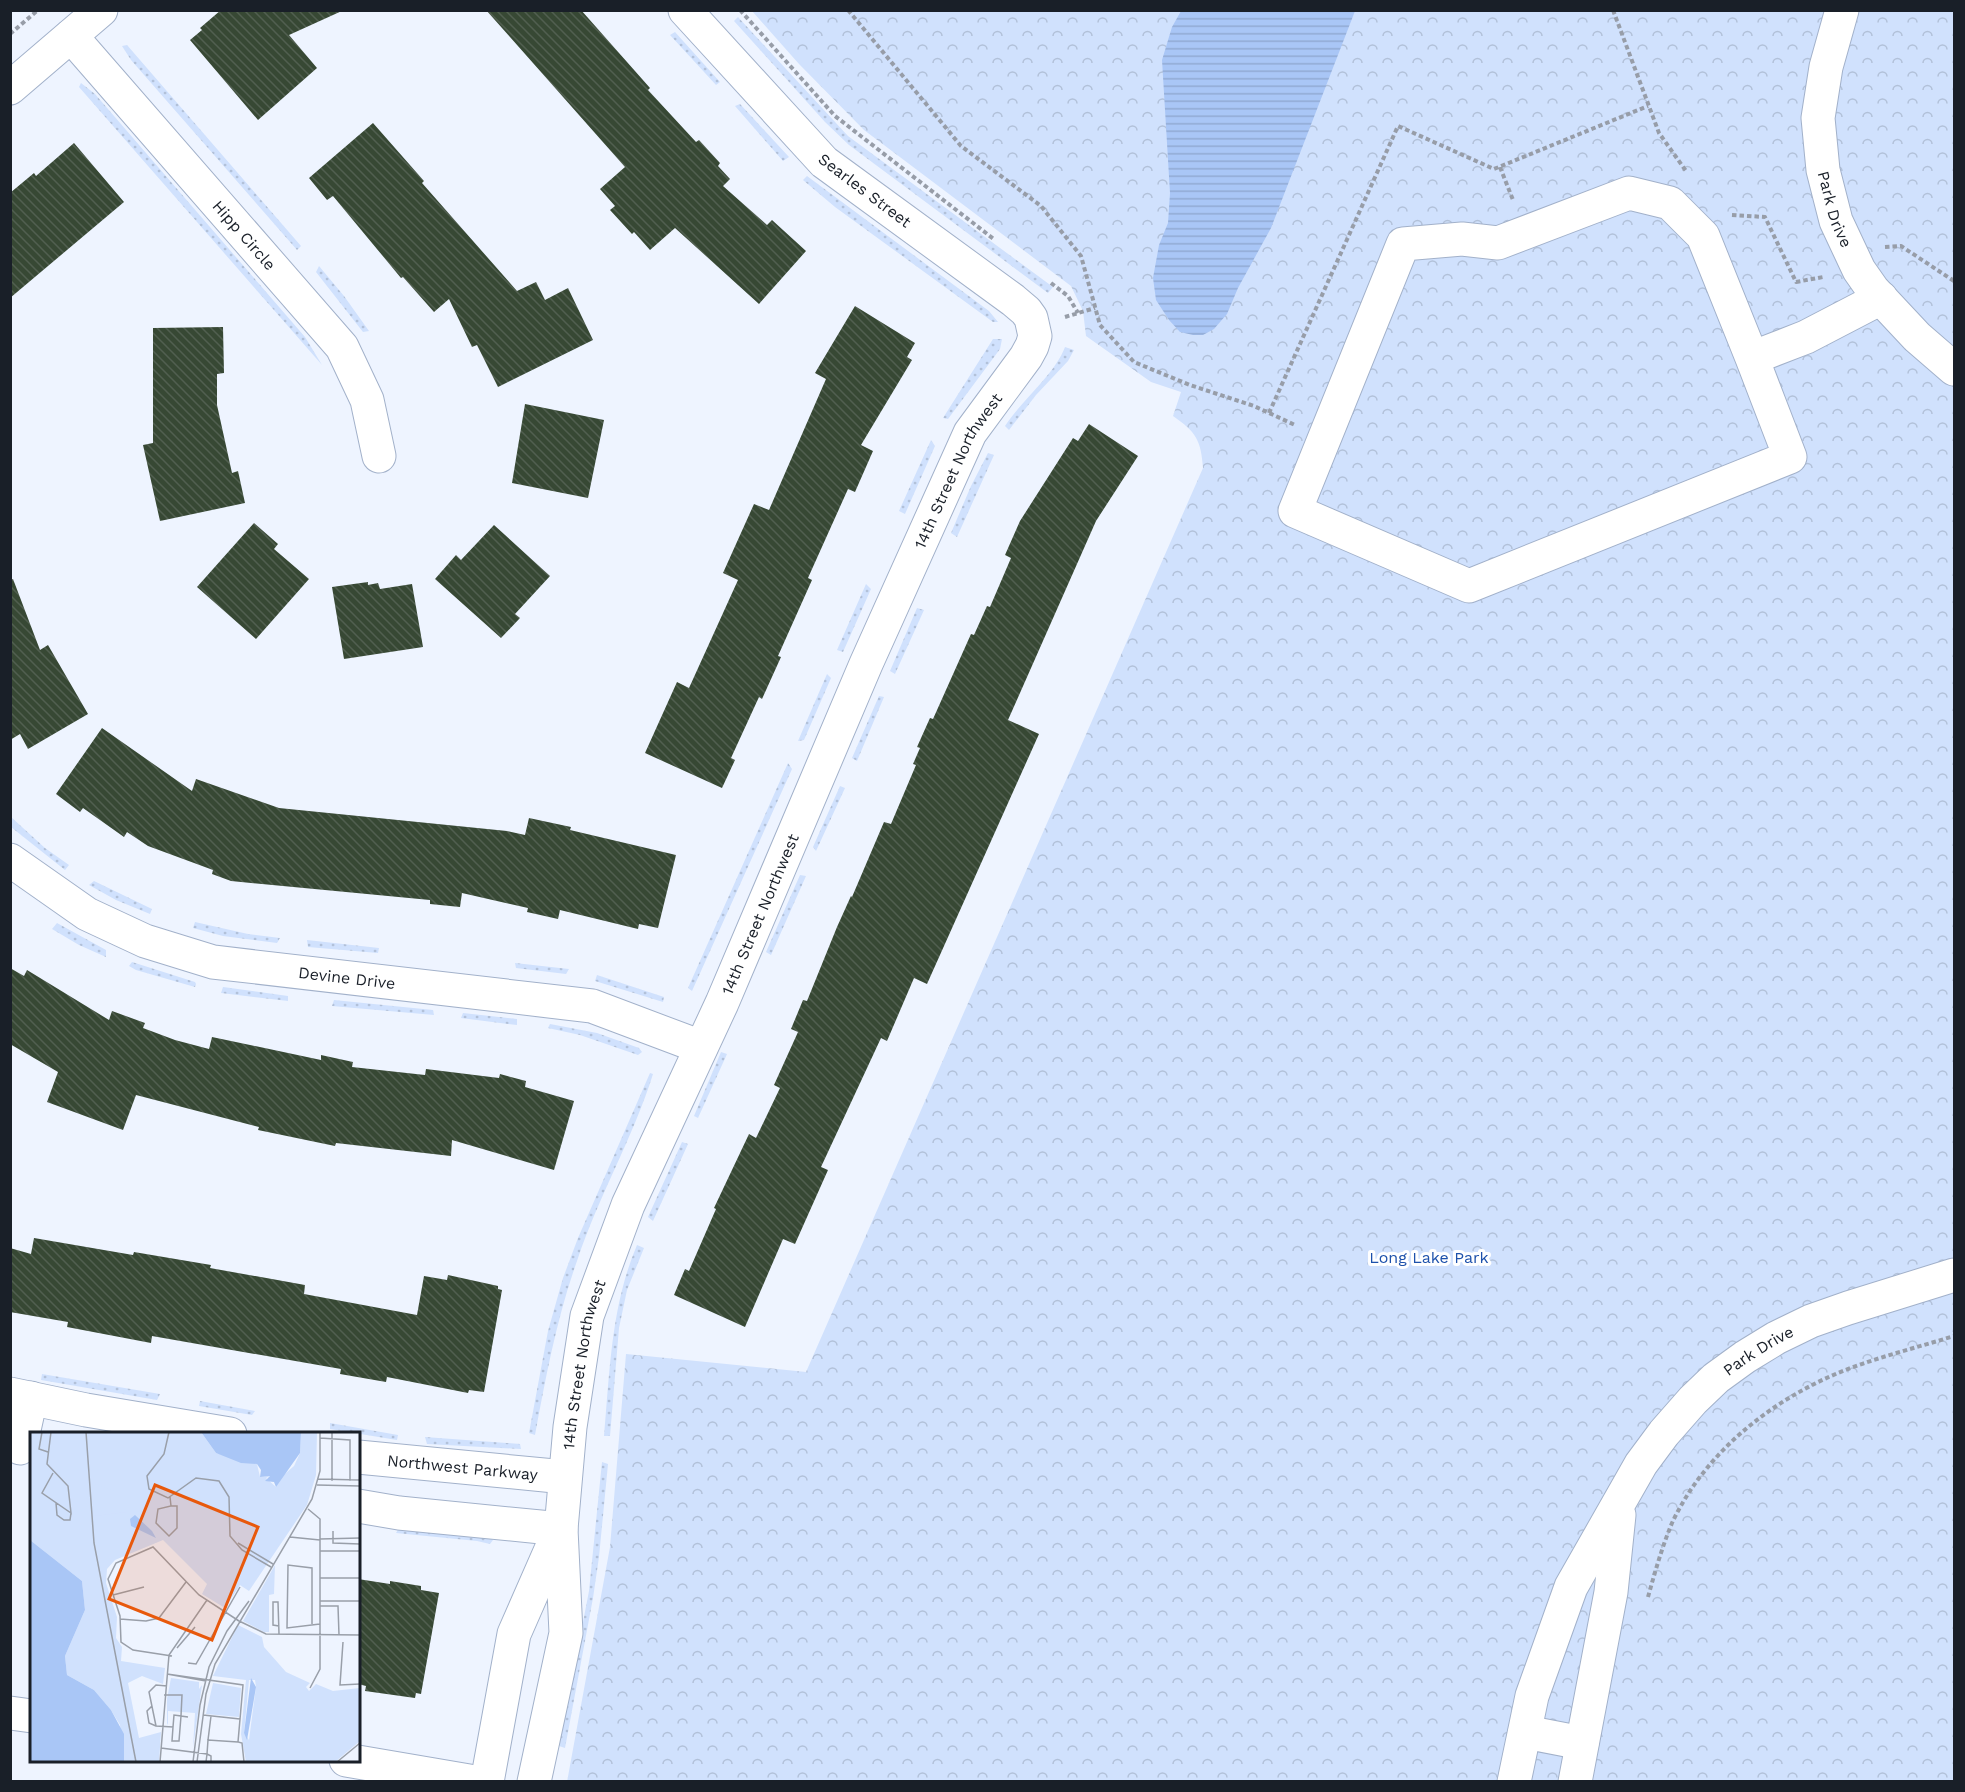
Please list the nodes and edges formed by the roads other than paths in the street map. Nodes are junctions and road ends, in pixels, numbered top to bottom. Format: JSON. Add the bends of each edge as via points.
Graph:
{"nodes":[{"id":1,"x":101,"y":10,"type":"edge"},
{"id":2,"x":685,"y":10,"type":"edge"},
{"id":3,"x":1842,"y":10,"type":"edge"},
{"id":4,"x":71,"y":36,"type":"junction"},
{"id":5,"x":10,"y":88,"type":"edge"},
{"id":6,"x":1881,"y":298,"type":"junction"},
{"id":7,"x":1034,"y":327,"type":"joint"},
{"id":8,"x":1752,"y":358,"type":"junction"},
{"id":9,"x":1954,"y":369,"type":"edge"},
{"id":10,"x":379,"y":456,"type":"dead end"},
{"id":11,"x":10,"y":860,"type":"edge"},
{"id":12,"x":701,"y":1047,"type":"junction"},
{"id":13,"x":1954,"y":1275,"type":"edge"},
{"id":14,"x":21,"y":1396,"type":"edge"},
{"id":15,"x":218,"y":1432,"type":"edge"},
{"id":16,"x":21,"y":1448,"type":"edge"},
{"id":17,"x":360,"y":1457,"type":"edge"},
{"id":18,"x":565,"y":1477,"type":"junction"},
{"id":19,"x":1620,"y":1504,"type":"junction"},
{"id":20,"x":360,"y":1506,"type":"edge"},
{"id":21,"x":561,"y":1529,"type":"junction"},
{"id":22,"x":10,"y":1713,"type":"edge"},
{"id":23,"x":30,"y":1716,"type":"edge"},
{"id":24,"x":1525,"y":1732,"type":"junction"},
{"id":25,"x":1582,"y":1743,"type":"junction"},
{"id":26,"x":352,"y":1762,"type":"edge"},
{"id":27,"x":476,"y":1782,"type":"edge"},
{"id":28,"x":487,"y":1782,"type":"edge"},
{"id":29,"x":534,"y":1782,"type":"edge"},
{"id":30,"x":1514,"y":1782,"type":"edge"},
{"id":31,"x":1575,"y":1782,"type":"edge"}],
"edges":[{"from":1,"to":4,"type":"street"},
{"from":2,"to":7,"type":"street","name":"Searles Street","via":[[824,162],[1013,300],[1026,311]]},
{"from":3,"to":6,"type":"street","name":"Park Drive","via":[[1826,67],[1818,118],[1823,170],[1846,244],[1859,270]]},
{"from":4,"to":5,"type":"street"},
{"from":4,"to":10,"type":"street","name":"Hipp Circle","via":[[342,347],[367,400]]},
{"from":6,"to":8,"type":"street","via":[[1806,337]]},
{"from":6,"to":9,"type":"street","name":"Park Drive"},
{"from":7,"to":12,"type":"street","name":"14th Street Northwest","via":[[1035,336],[1026,357],[970,433]]},
{"from":8,"to":8,"type":"street","via":[[1703,236],[1670,203],[1629,193],[1498,243],[1462,239],[1402,244],[1295,511],[1469,586],[1790,457]]},
{"from":11,"to":12,"type":"street","name":"Devine Drive","via":[[87,914],[146,941],[213,962],[592,1006]]},
{"from":12,"to":18,"type":"street","name":"14th Street Northwest","via":[[628,1205],[587,1316]]},
{"from":13,"to":19,"type":"street","name":"Park Drive","via":[[1811,1321],[1744,1357],[1708,1385],[1664,1432]]},
{"from":14,"to":15,"type":"street"},
{"from":14,"to":16,"type":"street"},
{"from":17,"to":18,"type":"street","name":"Northwest Parkway"},
{"from":18,"to":21,"type":"street","name":"14th Street Northwest"},
{"from":19,"to":24,"type":"street","name":"Park Drive","via":[[1571,1587],[1532,1696]]},
{"from":19,"to":25,"type":"street","name":"Park Drive","via":[[1611,1592]]},
{"from":20,"to":21,"type":"street"},
{"from":21,"to":28,"type":"street","name":"14th Street Northwest","via":[[514,1634]]},
{"from":21,"to":29,"type":"street","name":"14th Street Northwest","via":[[566,1633]]},
{"from":22,"to":23,"type":"street"},
{"from":24,"to":25,"type":"street"},
{"from":24,"to":30,"type":"street","name":"Park Drive"},
{"from":25,"to":31,"type":"street","name":"Park Drive"},
{"from":26,"to":27,"type":"street"}]}
